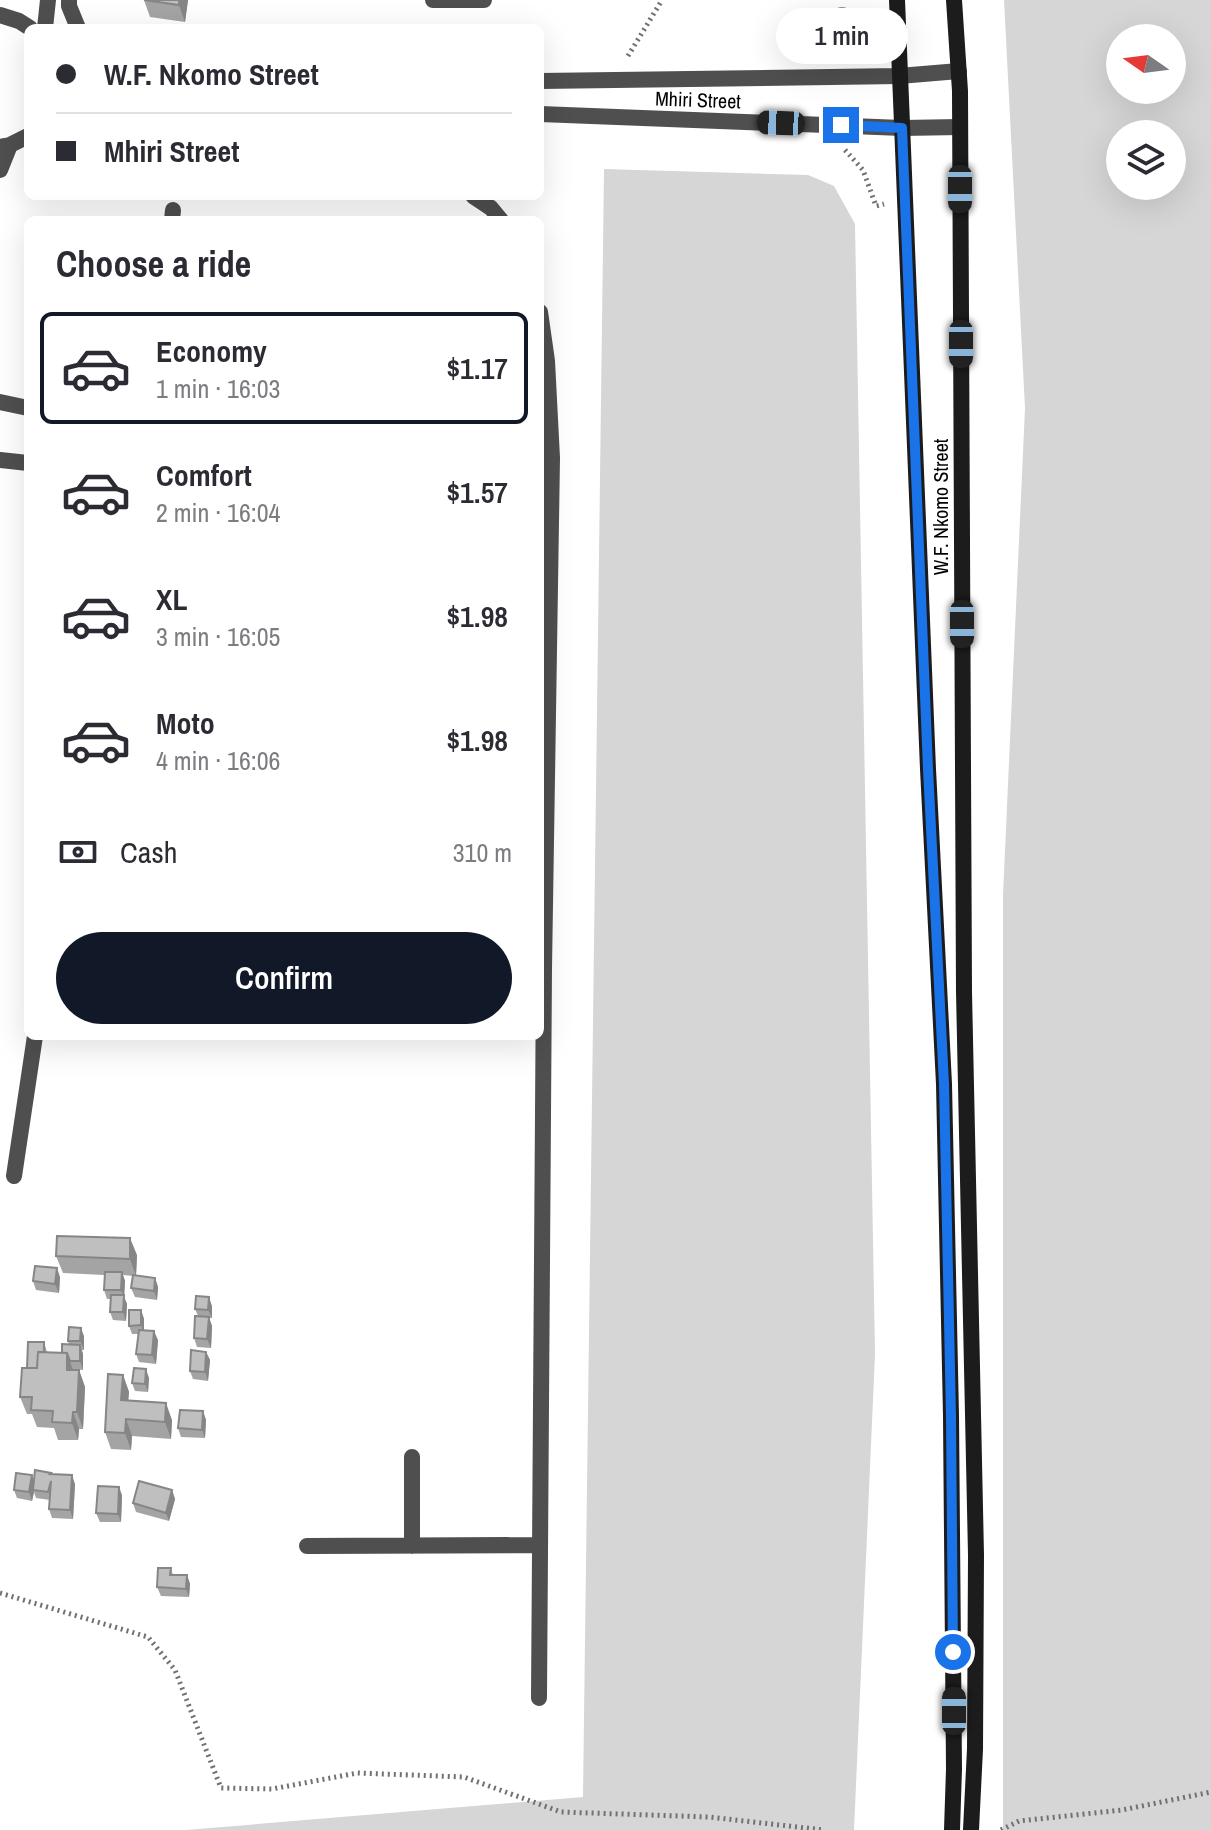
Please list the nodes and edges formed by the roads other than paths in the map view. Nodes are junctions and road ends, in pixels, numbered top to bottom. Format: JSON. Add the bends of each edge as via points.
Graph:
{"nodes":[{"id":1,"x":48,"y":0,"type":"edge"},
{"id":2,"x":69,"y":0,"type":"edge"},
{"id":3,"x":433,"y":0,"type":"edge"},
{"id":4,"x":484,"y":0,"type":"edge"},
{"id":5,"x":897,"y":0,"type":"edge"},
{"id":6,"x":954,"y":0,"type":"edge"},
{"id":7,"x":0,"y":15,"type":"edge"},
{"id":8,"x":24,"y":24,"type":"edge"},
{"id":9,"x":45,"y":24,"type":"edge"},
{"id":10,"x":76,"y":24,"type":"edge"},
{"id":11,"x":959,"y":71,"type":"junction"},
{"id":12,"x":899,"y":76,"type":"junction"},
{"id":13,"x":544,"y":81,"type":"edge"},
{"id":14,"x":544,"y":114,"type":"edge"},
{"id":15,"x":960,"y":127,"type":"junction"},
{"id":16,"x":902,"y":128,"type":"junction"},
{"id":17,"x":24,"y":138,"type":"edge"},
{"id":18,"x":5,"y":146,"type":"edge"},
{"id":19,"x":0,"y":170,"type":"edge"},
{"id":20,"x":479,"y":200,"type":"edge"},
{"id":21,"x":498,"y":216,"type":"edge"},
{"id":22,"x":544,"y":340,"type":"edge"},
{"id":23,"x":0,"y":402,"type":"edge"},
{"id":24,"x":24,"y":407,"type":"edge"},
{"id":25,"x":545,"y":419,"type":"edge"},
{"id":26,"x":0,"y":460,"type":"edge"},
{"id":27,"x":24,"y":463,"type":"edge"},
{"id":28,"x":544,"y":866,"type":"edge"},
{"id":29,"x":34,"y":1040,"type":"edge"},
{"id":30,"x":542,"y":1040,"type":"edge"},
{"id":31,"x":14,"y":1176,"type":"dead end"},
{"id":32,"x":412,"y":1457,"type":"dead end"},
{"id":33,"x":539,"y":1545,"type":"junction"},
{"id":34,"x":307,"y":1546,"type":"dead end"},
{"id":35,"x":412,"y":1546,"type":"junction"},
{"id":36,"x":539,"y":1698,"type":"dead end"},
{"id":37,"x":952,"y":1830,"type":"edge"},
{"id":38,"x":971,"y":1830,"type":"edge"}],
"edges":[{"from":1,"to":9,"type":"street"},
{"from":2,"to":10,"type":"street"},
{"from":3,"to":4,"type":"street"},
{"from":5,"to":12,"type":"main road","name":"W.F. Nkomo Street"},
{"from":6,"to":11,"type":"main road","name":"W.F. Nkomo Street"},
{"from":7,"to":8,"type":"street"},
{"from":11,"to":12,"type":"street","name":"Mhiri Street"},
{"from":11,"to":15,"type":"main road","name":"W.F. Nkomo Street"},
{"from":12,"to":13,"type":"street","name":"Mhiri Street"},
{"from":12,"to":16,"type":"main road","name":"W.F. Nkomo Street"},
{"from":14,"to":16,"type":"street","name":"Mhiri Street"},
{"from":15,"to":16,"type":"street","name":"Mhiri Street"},
{"from":15,"to":38,"type":"main road","name":"W.F. Nkomo Street","via":[[964,976],[976,1555]]},
{"from":16,"to":37,"type":"main road","name":"W.F. Nkomo Street","via":[[944,1084]]},
{"from":17,"to":18,"type":"street"},
{"from":18,"to":19,"type":"street"},
{"from":20,"to":21,"type":"street"},
{"from":22,"to":25,"type":"street"},
{"from":23,"to":24,"type":"street"},
{"from":25,"to":28,"type":"street","via":[[552,458]]},
{"from":26,"to":27,"type":"street"},
{"from":29,"to":31,"type":"street"},
{"from":30,"to":33,"type":"street"},
{"from":32,"to":35,"type":"street"},
{"from":33,"to":35,"type":"street"},
{"from":33,"to":36,"type":"street"},
{"from":34,"to":35,"type":"street"}]}
